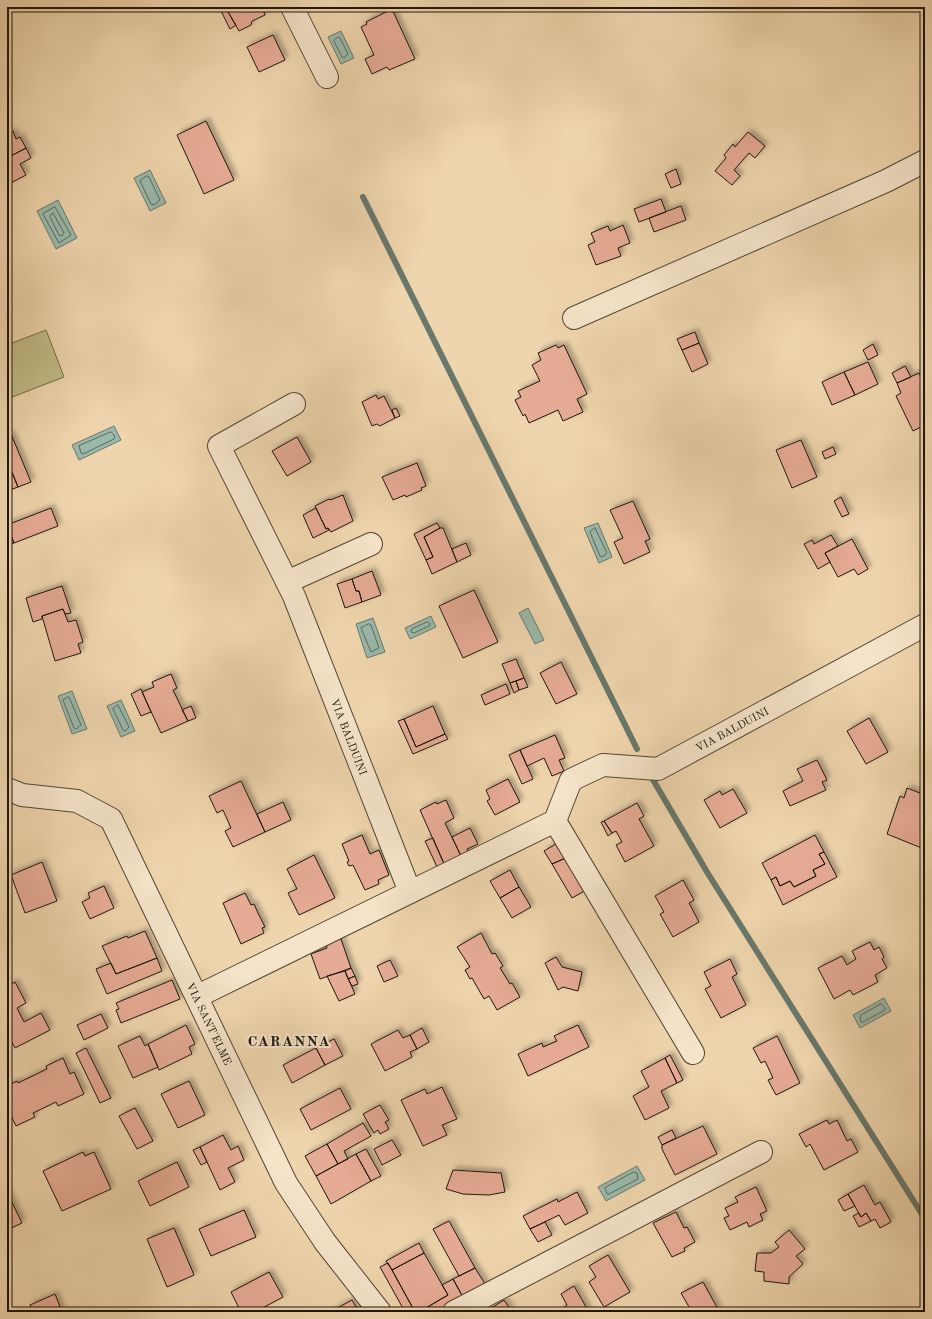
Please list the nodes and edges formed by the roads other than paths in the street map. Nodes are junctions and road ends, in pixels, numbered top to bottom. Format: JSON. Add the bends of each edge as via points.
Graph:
{"nodes":[{"id":1,"x":292,"y":7,"type":"edge"},
{"id":2,"x":327,"y":77,"type":"dead end"},
{"id":3,"x":925,"y":162,"type":"edge"},
{"id":4,"x":574,"y":318,"type":"dead end"},
{"id":5,"x":294,"y":404,"type":"dead end"},
{"id":6,"x":370,"y":544,"type":"dead end"},
{"id":7,"x":287,"y":582,"type":"junction"},
{"id":8,"x":925,"y":625,"type":"edge"},
{"id":9,"x":7,"y":789,"type":"edge"},
{"id":10,"x":555,"y":822,"type":"junction"},
{"id":11,"x":410,"y":892,"type":"junction"},
{"id":12,"x":198,"y":996,"type":"junction"},
{"id":13,"x":693,"y":1053,"type":"dead end"},
{"id":14,"x":761,"y":1152,"type":"dead end"},
{"id":15,"x":380,"y":1312,"type":"edge"},
{"id":16,"x":454,"y":1312,"type":"edge"}],
"edges":[{"from":1,"to":2,"type":"street"},
{"from":3,"to":4,"type":"street"},
{"from":5,"to":7,"type":"street","name":"VIA BALDUINI","via":[[219,446]]},
{"from":6,"to":7,"type":"street"},
{"from":7,"to":11,"type":"street","name":"VIA BALDUINI"},
{"from":8,"to":10,"type":"street","name":"VIA BALDUINI","via":[[658,769],[603,765],[571,780]]},
{"from":9,"to":12,"type":"street","name":"VIA SANT'ELME","via":[[22,795],[77,801],[111,819]]},
{"from":10,"to":11,"type":"street"},
{"from":10,"to":13,"type":"street"},
{"from":11,"to":12,"type":"street"},
{"from":12,"to":15,"type":"street","name":"VIA SANT'ELME","via":[[286,1184],[325,1242]]},
{"from":14,"to":16,"type":"street"}]}
